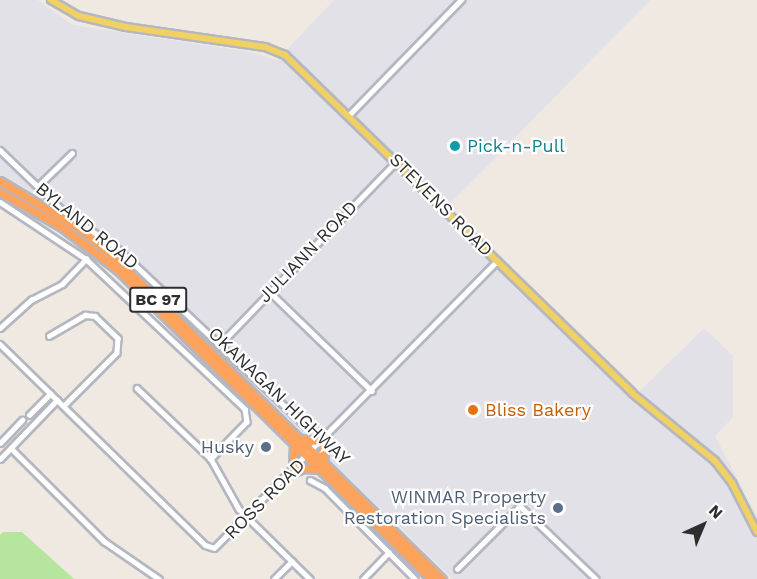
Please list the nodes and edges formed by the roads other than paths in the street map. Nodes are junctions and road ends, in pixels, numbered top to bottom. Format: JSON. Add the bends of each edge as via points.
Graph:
{"nodes":[{"id":1,"x":51,"y":0,"type":"edge"},
{"id":2,"x":461,"y":0,"type":"edge"},
{"id":3,"x":348,"y":115,"type":"junction"},
{"id":4,"x":0,"y":150,"type":"edge"},
{"id":5,"x":72,"y":153,"type":"dead end"},
{"id":6,"x":396,"y":161,"type":"junction"},
{"id":7,"x":0,"y":181,"type":"edge"},
{"id":8,"x":38,"y":186,"type":"junction"},
{"id":9,"x":0,"y":192,"type":"edge"},
{"id":10,"x":0,"y":202,"type":"edge"},
{"id":11,"x":86,"y":259,"type":"junction"},
{"id":12,"x":497,"y":261,"type":"junction"},
{"id":13,"x":270,"y":292,"type":"junction"},
{"id":14,"x":0,"y":328,"type":"edge"},
{"id":15,"x":49,"y":336,"type":"dead end"},
{"id":16,"x":221,"y":343,"type":"junction"},
{"id":17,"x":0,"y":344,"type":"edge"},
{"id":18,"x":137,"y":388,"type":"dead end"},
{"id":19,"x":372,"y":391,"type":"junction"},
{"id":20,"x":50,"y":393,"type":"junction"},
{"id":21,"x":57,"y":400,"type":"junction"},
{"id":22,"x":64,"y":406,"type":"junction"},
{"id":23,"x":29,"y":415,"type":"dead end"},
{"id":24,"x":22,"y":420,"type":"dead end"},
{"id":25,"x":306,"y":426,"type":"dead end"},
{"id":26,"x":301,"y":438,"type":"junction"},
{"id":27,"x":322,"y":442,"type":"junction"},
{"id":28,"x":0,"y":443,"type":"edge"},
{"id":29,"x":293,"y":443,"type":"junction"},
{"id":30,"x":9,"y":449,"type":"junction"},
{"id":31,"x":314,"y":451,"type":"junction"},
{"id":32,"x":308,"y":457,"type":"junction"},
{"id":33,"x":0,"y":459,"type":"edge"},
{"id":34,"x":211,"y":459,"type":"junction"},
{"id":35,"x":325,"y":462,"type":"junction"},
{"id":36,"x":320,"y":469,"type":"junction"},
{"id":37,"x":293,"y":472,"type":"junction"},
{"id":38,"x":310,"y":480,"type":"dead end"},
{"id":39,"x":248,"y":516,"type":"junction"},
{"id":40,"x":757,"y":532,"type":"edge"},
{"id":41,"x":389,"y":552,"type":"junction"},
{"id":42,"x":292,"y":561,"type":"junction"},
{"id":43,"x":457,"y":569,"type":"dead end"},
{"id":44,"x":159,"y":579,"type":"edge"},
{"id":45,"x":274,"y":579,"type":"edge"},
{"id":46,"x":310,"y":579,"type":"edge"},
{"id":47,"x":363,"y":579,"type":"edge"},
{"id":48,"x":415,"y":579,"type":"edge"},
{"id":49,"x":431,"y":579,"type":"edge"},
{"id":50,"x":442,"y":579,"type":"edge"},
{"id":51,"x":596,"y":579,"type":"edge"}],
"edges":[{"from":1,"to":3,"type":"main road","name":"STEVENS ROAD","via":[[79,16],[126,27],[277,51]]},
{"from":2,"to":3,"type":"street"},
{"from":3,"to":6,"type":"main road","name":"STEVENS ROAD"},
{"from":4,"to":8,"type":"street","name":"BYLAND ROAD"},
{"from":5,"to":8,"type":"street"},
{"from":6,"to":12,"type":"main road","name":"STEVENS ROAD"},
{"from":6,"to":13,"type":"street","name":"JULIANN ROAD"},
{"from":7,"to":26,"type":"highway","name":"OKANAGAN HIGHWAY","number":"BC 97","via":[[81,229]]},
{"from":8,"to":16,"type":"street","name":"BYLAND ROAD","via":[[61,209],[118,249]]},
{"from":9,"to":29,"type":"highway","name":"OKANAGAN HIGHWAY","number":"BC 97","via":[[62,227],[118,270]]},
{"from":10,"to":11,"type":"street"},
{"from":11,"to":14,"type":"street","via":[[62,284],[31,300]]},
{"from":11,"to":34,"type":"street","via":[[245,409],[247,422]]},
{"from":12,"to":19,"type":"street","name":"ROSS ROAD"},
{"from":12,"to":40,"type":"main road","name":"STEVENS ROAD","via":[[632,393],[715,461],[732,483]]},
{"from":13,"to":16,"type":"street","name":"JULIANN ROAD"},
{"from":13,"to":19,"type":"street"},
{"from":15,"to":22,"type":"street","via":[[86,315],[95,316],[118,338],[117,353]]},
{"from":16,"to":25,"type":"street","name":"BYLAND ROAD"},
{"from":17,"to":20,"type":"street","name":"ROSS ROAD"},
{"from":18,"to":34,"type":"street"},
{"from":19,"to":27,"type":"street","name":"ROSS ROAD"},
{"from":20,"to":21,"type":"street","name":"ROSS ROAD"},
{"from":20,"to":23,"type":"street"},
{"from":21,"to":22,"type":"street","name":"ROSS ROAD"},
{"from":21,"to":30,"type":"street"},
{"from":22,"to":39,"type":"street","name":"ROSS ROAD","via":[[205,545],[214,548]]},
{"from":24,"to":28,"type":"street"},
{"from":26,"to":27,"type":"highway"},
{"from":26,"to":31,"type":"highway","name":"OKANAGAN HIGHWAY","number":"BC 97"},
{"from":27,"to":31,"type":"street","name":"ROSS ROAD"},
{"from":27,"to":35,"type":"highway"},
{"from":28,"to":30,"type":"street"},
{"from":29,"to":32,"type":"highway","name":"OKANAGAN HIGHWAY","number":"BC 97"},
{"from":29,"to":37,"type":"highway"},
{"from":30,"to":33,"type":"street"},
{"from":30,"to":44,"type":"street","via":[[104,541]]},
{"from":31,"to":32,"type":"street","name":"ROSS ROAD"},
{"from":31,"to":35,"type":"highway","name":"OKANAGAN HIGHWAY","number":"BC 97"},
{"from":32,"to":36,"type":"highway","name":"OKANAGAN HIGHWAY","number":"BC 97"},
{"from":32,"to":37,"type":"street","name":"ROSS ROAD"},
{"from":34,"to":39,"type":"street","via":[[239,509]]},
{"from":35,"to":50,"type":"highway","name":"OKANAGAN HIGHWAY","number":"BC 97"},
{"from":36,"to":37,"type":"highway"},
{"from":36,"to":49,"type":"highway","name":"OKANAGAN HIGHWAY","number":"BC 97"},
{"from":37,"to":39,"type":"street","name":"ROSS ROAD"},
{"from":38,"to":41,"type":"street","via":[[325,488]]},
{"from":39,"to":42,"type":"street"},
{"from":41,"to":47,"type":"street"},
{"from":41,"to":48,"type":"street"},
{"from":42,"to":45,"type":"street"},
{"from":42,"to":46,"type":"street"},
{"from":43,"to":51,"type":"street","via":[[520,506]]}]}
